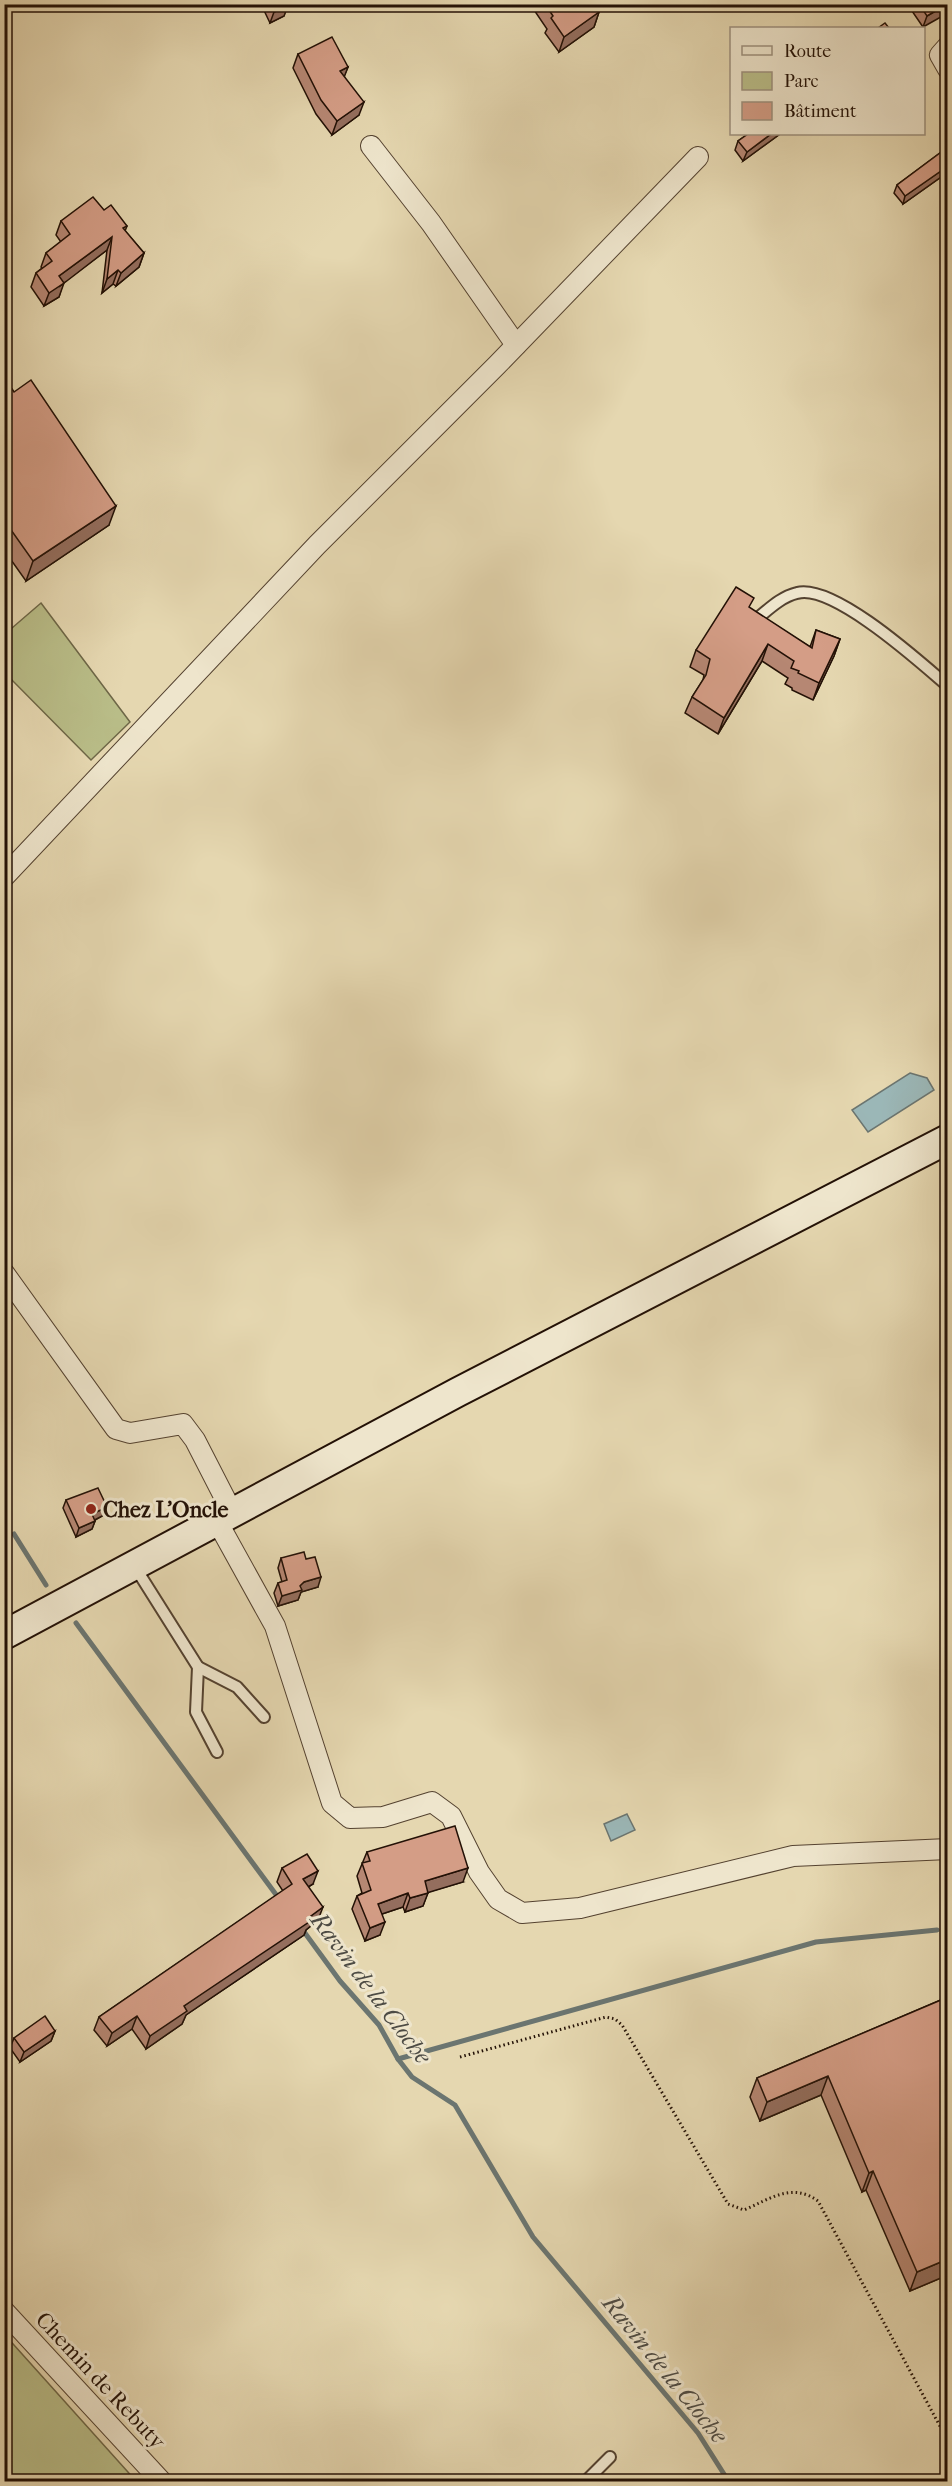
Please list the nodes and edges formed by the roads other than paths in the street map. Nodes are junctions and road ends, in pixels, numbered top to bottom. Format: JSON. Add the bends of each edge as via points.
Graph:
{"nodes":[{"id":1,"x":948,"y":46,"type":"edge"},
{"id":2,"x":948,"y":69,"type":"edge"},
{"id":3,"x":371,"y":146,"type":"dead end"},
{"id":4,"x":698,"y":157,"type":"dead end"},
{"id":5,"x":516,"y":345,"type":"junction"},
{"id":6,"x":754,"y":621,"type":"edge"},
{"id":7,"x":948,"y":686,"type":"edge"},
{"id":8,"x":4,"y":877,"type":"edge"},
{"id":9,"x":948,"y":1139,"type":"edge"},
{"id":10,"x":4,"y":1273,"type":"edge"},
{"id":11,"x":226,"y":1519,"type":"junction"},
{"id":12,"x":135,"y":1567,"type":"junction"},
{"id":13,"x":4,"y":1635,"type":"edge"},
{"id":14,"x":198,"y":1668,"type":"junction"},
{"id":15,"x":264,"y":1717,"type":"dead end"},
{"id":16,"x":217,"y":1752,"type":"dead end"},
{"id":17,"x":946,"y":1850,"type":"edge"},
{"id":18,"x":4,"y":2312,"type":"edge"},
{"id":19,"x":610,"y":2457,"type":"dead end"},
{"id":20,"x":162,"y":2481,"type":"edge"},
{"id":21,"x":585,"y":2481,"type":"edge"}],
"edges":[{"from":1,"to":2,"type":"street","via":[[940,55]]},
{"from":3,"to":5,"type":"street","via":[[431,222]]},
{"from":4,"to":5,"type":"street"},
{"from":5,"to":8,"type":"street","via":[[317,545]]},
{"from":6,"to":7,"type":"lane","via":[[780,601],[797,593],[813,592],[833,599],[891,639]]},
{"from":9,"to":11,"type":"main road","via":[[458,1392]]},
{"from":10,"to":11,"type":"street","via":[[116,1429],[130,1433],[183,1424],[195,1440]]},
{"from":11,"to":12,"type":"main road"},
{"from":11,"to":17,"type":"street","via":[[275,1626],[332,1803],[350,1818],[383,1817],[432,1802],[451,1816],[479,1872],[498,1899],[522,1913],[580,1908],[793,1856]]},
{"from":12,"to":13,"type":"main road"},
{"from":12,"to":14,"type":"lane"},
{"from":14,"to":15,"type":"lane","via":[[237,1687]]},
{"from":14,"to":16,"type":"lane","via":[[196,1712]]},
{"from":18,"to":20,"type":"street","name":"Chemin de Rebuty"},
{"from":19,"to":21,"type":"lane"}]}
